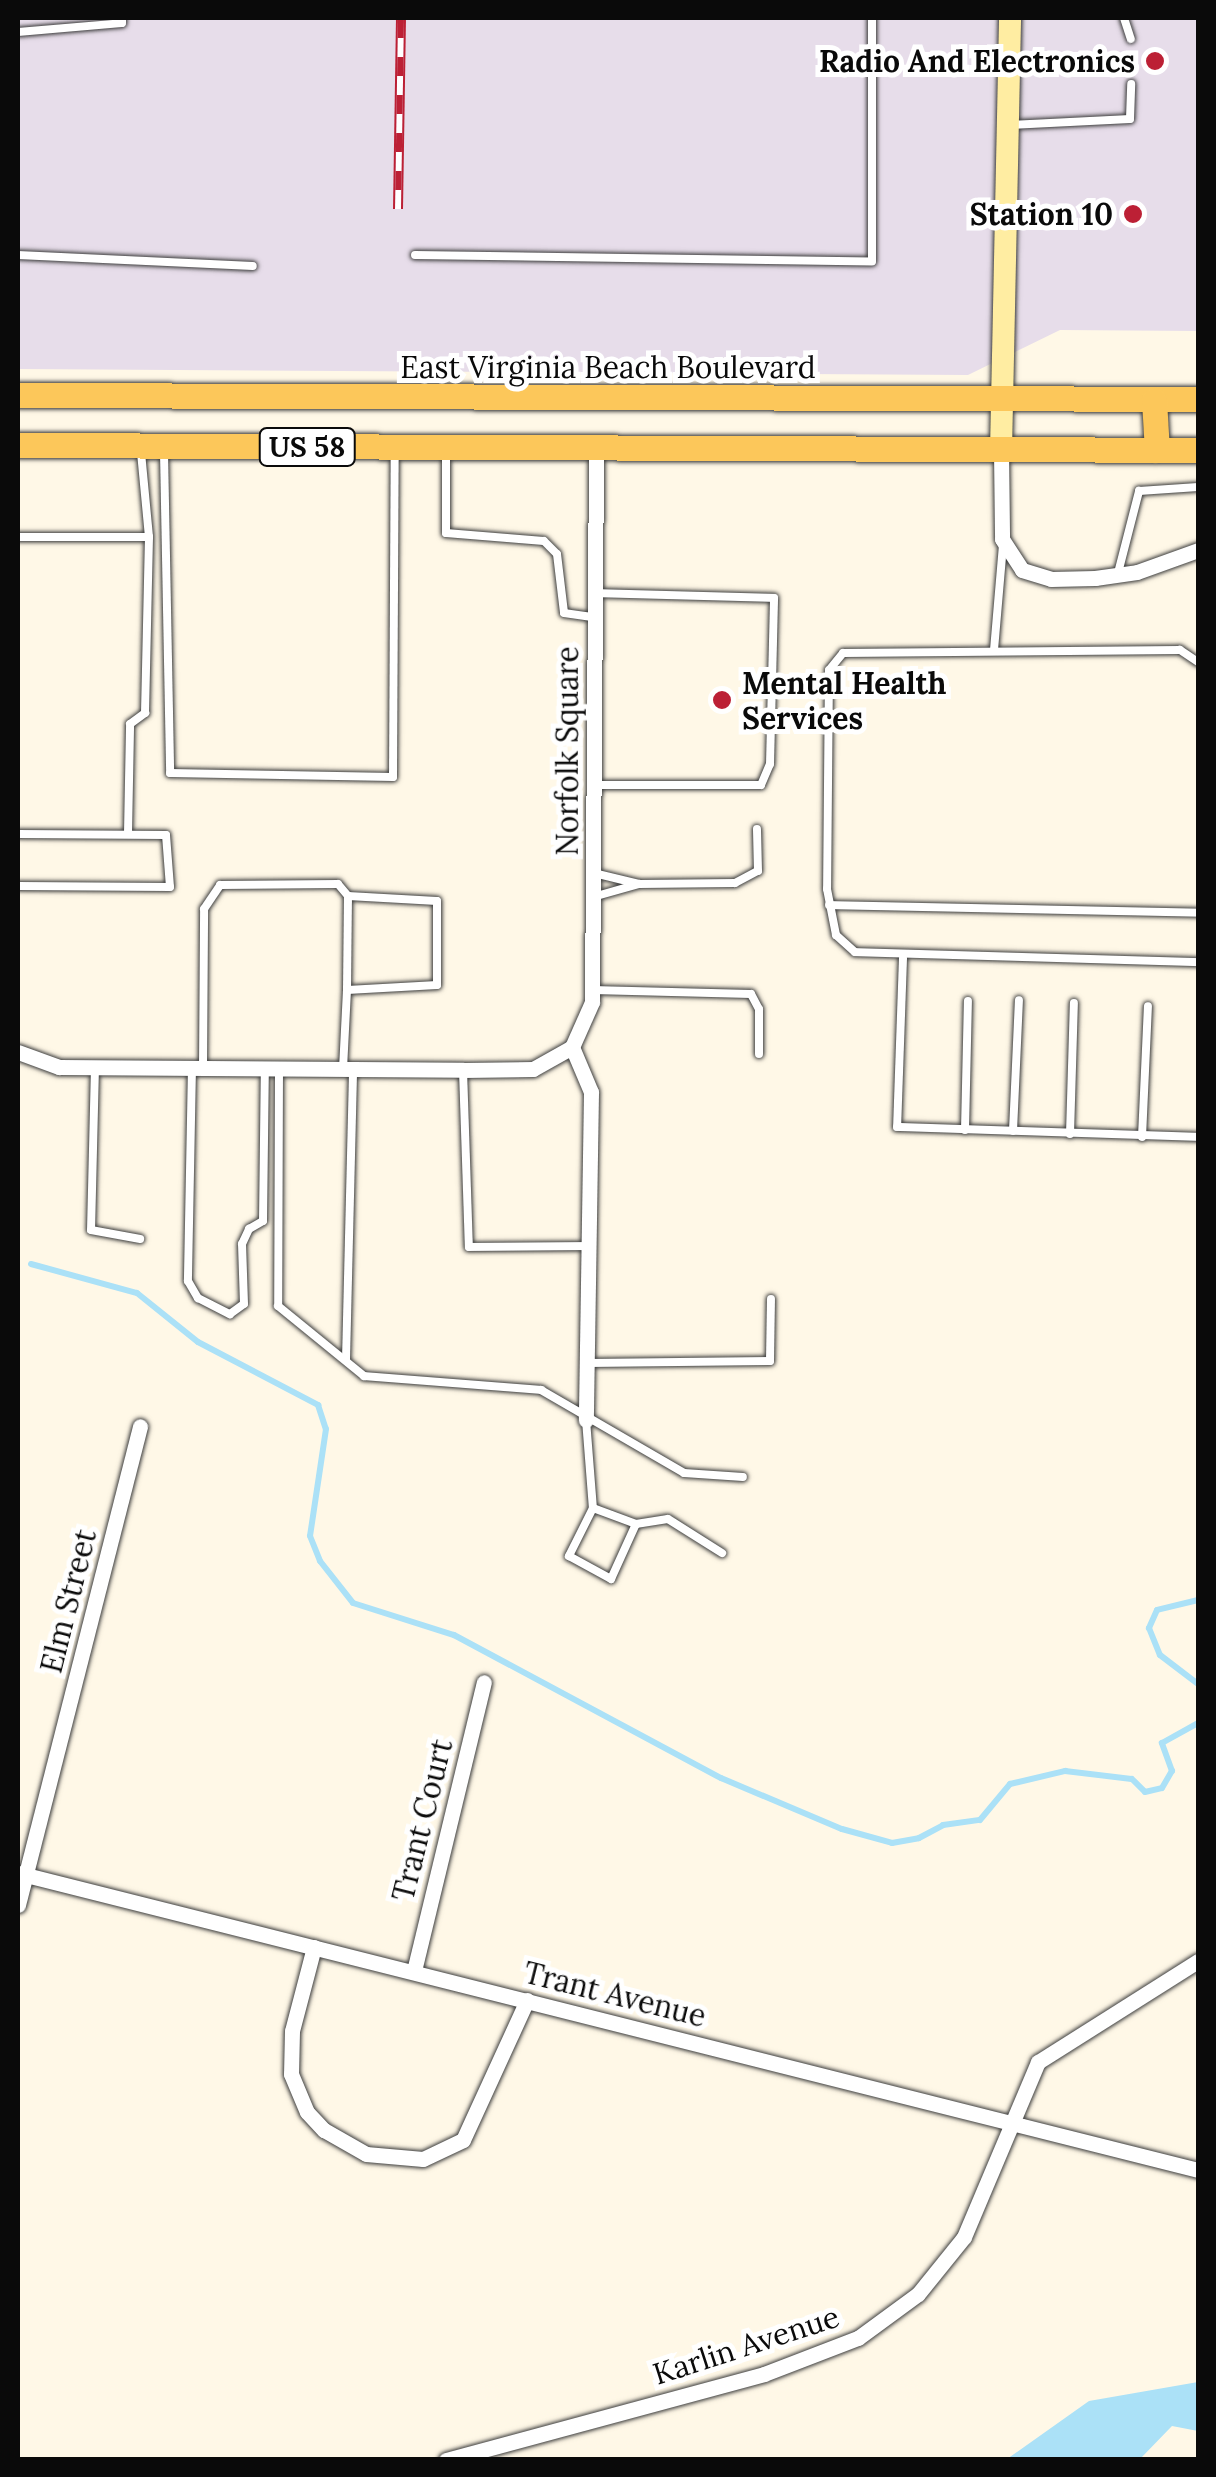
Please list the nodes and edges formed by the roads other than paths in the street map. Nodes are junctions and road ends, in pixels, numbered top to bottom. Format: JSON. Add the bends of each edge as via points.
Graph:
{"nodes":[{"id":1,"x":122,"y":18,"type":"edge"},
{"id":2,"x":872,"y":18,"type":"edge"},
{"id":3,"x":1010,"y":18,"type":"edge"},
{"id":4,"x":1124,"y":18,"type":"edge"},
{"id":5,"x":58,"y":22,"type":"edge"},
{"id":6,"x":18,"y":32,"type":"edge"},
{"id":7,"x":1131,"y":39,"type":"dead end"},
{"id":8,"x":1132,"y":84,"type":"dead end"},
{"id":9,"x":1007,"y":126,"type":"junction"},
{"id":10,"x":18,"y":255,"type":"edge"},
{"id":11,"x":415,"y":255,"type":"dead end"},
{"id":12,"x":253,"y":266,"type":"dead end"},
{"id":13,"x":18,"y":395,"type":"edge"},
{"id":14,"x":1198,"y":399,"type":"edge"},
{"id":15,"x":1154,"y":400,"type":"junction"},
{"id":16,"x":1002,"y":402,"type":"junction"},
{"id":17,"x":18,"y":446,"type":"edge"},
{"id":18,"x":152,"y":447,"type":"junction"},
{"id":19,"x":395,"y":448,"type":"junction"},
{"id":20,"x":446,"y":448,"type":"junction"},
{"id":21,"x":596,"y":450,"type":"junction"},
{"id":22,"x":1157,"y":450,"type":"junction"},
{"id":23,"x":1198,"y":450,"type":"edge"},
{"id":24,"x":1001,"y":451,"type":"junction"},
{"id":25,"x":1198,"y":487,"type":"edge"},
{"id":26,"x":18,"y":537,"type":"edge"},
{"id":27,"x":149,"y":537,"type":"junction"},
{"id":28,"x":1003,"y":546,"type":"junction"},
{"id":29,"x":1198,"y":550,"type":"edge"},
{"id":30,"x":1118,"y":575,"type":"junction"},
{"id":31,"x":595,"y":593,"type":"junction"},
{"id":32,"x":595,"y":617,"type":"junction"},
{"id":33,"x":994,"y":650,"type":"junction"},
{"id":34,"x":1198,"y":662,"type":"edge"},
{"id":35,"x":594,"y":785,"type":"junction"},
{"id":36,"x":758,"y":830,"type":"dead end"},
{"id":37,"x":128,"y":832,"type":"junction"},
{"id":38,"x":18,"y":834,"type":"edge"},
{"id":39,"x":594,"y":873,"type":"junction"},
{"id":40,"x":639,"y":884,"type":"junction"},
{"id":41,"x":18,"y":886,"type":"edge"},
{"id":42,"x":348,"y":896,"type":"junction"},
{"id":43,"x":593,"y":898,"type":"junction"},
{"id":44,"x":829,"y":905,"type":"junction"},
{"id":45,"x":1198,"y":914,"type":"edge"},
{"id":46,"x":903,"y":958,"type":"junction"},
{"id":47,"x":1198,"y":962,"type":"edge"},
{"id":48,"x":346,"y":990,"type":"junction"},
{"id":49,"x":592,"y":990,"type":"junction"},
{"id":50,"x":1019,"y":1000,"type":"dead end"},
{"id":51,"x":968,"y":1001,"type":"dead end"},
{"id":52,"x":1074,"y":1003,"type":"dead end"},
{"id":53,"x":1148,"y":1006,"type":"dead end"},
{"id":54,"x":572,"y":1047,"type":"junction"},
{"id":55,"x":18,"y":1052,"type":"edge"},
{"id":56,"x":759,"y":1054,"type":"dead end"},
{"id":57,"x":95,"y":1067,"type":"junction"},
{"id":58,"x":198,"y":1067,"type":"junction"},
{"id":59,"x":272,"y":1068,"type":"junction"},
{"id":60,"x":348,"y":1069,"type":"junction"},
{"id":61,"x":463,"y":1070,"type":"junction"},
{"id":62,"x":965,"y":1130,"type":"junction"},
{"id":63,"x":1014,"y":1132,"type":"junction"},
{"id":64,"x":1070,"y":1134,"type":"junction"},
{"id":65,"x":1142,"y":1137,"type":"junction"},
{"id":66,"x":1198,"y":1138,"type":"edge"},
{"id":67,"x":140,"y":1239,"type":"dead end"},
{"id":68,"x":591,"y":1246,"type":"junction"},
{"id":69,"x":771,"y":1298,"type":"dead end"},
{"id":70,"x":346,"y":1360,"type":"junction"},
{"id":71,"x":588,"y":1362,"type":"junction"},
{"id":72,"x":586,"y":1420,"type":"junction"},
{"id":73,"x":140,"y":1426,"type":"dead end"},
{"id":74,"x":743,"y":1477,"type":"dead end"},
{"id":75,"x":592,"y":1508,"type":"junction"},
{"id":76,"x":636,"y":1524,"type":"junction"},
{"id":77,"x":722,"y":1553,"type":"dead end"},
{"id":78,"x":484,"y":1682,"type":"dead end"},
{"id":79,"x":22,"y":1874,"type":"edge"},
{"id":80,"x":18,"y":1906,"type":"edge"},
{"id":81,"x":314,"y":1947,"type":"junction"},
{"id":82,"x":1198,"y":1960,"type":"edge"},
{"id":83,"x":414,"y":1971,"type":"junction"},
{"id":84,"x":527,"y":2000,"type":"junction"},
{"id":85,"x":1012,"y":2123,"type":"junction"},
{"id":86,"x":1198,"y":2170,"type":"edge"},
{"id":87,"x":446,"y":2460,"type":"edge"}],
"edges":[{"from":1,"to":5,"type":"lane"},
{"from":2,"to":11,"type":"lane","via":[[872,261]]},
{"from":3,"to":9,"type":"main road"},
{"from":4,"to":7,"type":"lane"},
{"from":5,"to":6,"type":"lane"},
{"from":8,"to":9,"type":"lane","via":[[1130,119]]},
{"from":9,"to":16,"type":"main road"},
{"from":10,"to":12,"type":"lane"},
{"from":13,"to":16,"type":"main road","name":"East Virginia Beach Boulevard","number":"US 58"},
{"from":14,"to":15,"type":"main road","name":"East Virginia Beach Boulevard","number":"US 58"},
{"from":15,"to":16,"type":"main road","name":"East Virginia Beach Boulevard","number":"US 58"},
{"from":15,"to":22,"type":"main road"},
{"from":16,"to":24,"type":"main road"},
{"from":17,"to":18,"type":"main road","number":"US 58"},
{"from":18,"to":19,"type":"main road","number":"US 58"},
{"from":18,"to":19,"type":"lane","via":[[170,773],[393,776]]},
{"from":18,"to":27,"type":"lane"},
{"from":19,"to":20,"type":"main road","number":"US 58"},
{"from":20,"to":21,"type":"main road","number":"US 58"},
{"from":20,"to":32,"type":"lane","via":[[446,534],[544,541],[557,554],[564,612]]},
{"from":21,"to":24,"type":"main road","number":"US 58"},
{"from":21,"to":31,"type":"street","name":"Norfolk Square"},
{"from":22,"to":23,"type":"main road","number":"US 58"},
{"from":22,"to":24,"type":"main road","number":"US 58"},
{"from":24,"to":28,"type":"street"},
{"from":25,"to":30,"type":"lane","via":[[1139,491]]},
{"from":26,"to":27,"type":"lane"},
{"from":27,"to":37,"type":"lane","via":[[145,713],[130,724]]},
{"from":28,"to":30,"type":"street","via":[[1010,560],[1036,578]]},
{"from":28,"to":33,"type":"lane"},
{"from":29,"to":30,"type":"street"},
{"from":31,"to":32,"type":"street","name":"Norfolk Square"},
{"from":31,"to":35,"type":"lane","via":[[774,598],[770,764],[760,785]]},
{"from":32,"to":35,"type":"street","name":"Norfolk Square"},
{"from":33,"to":34,"type":"lane","via":[[1180,650]]},
{"from":33,"to":44,"type":"lane","via":[[854,650],[834,660]]},
{"from":35,"to":39,"type":"street","name":"Norfolk Square"},
{"from":36,"to":40,"type":"lane","via":[[758,871],[734,884]]},
{"from":37,"to":38,"type":"lane"},
{"from":37,"to":41,"type":"lane","via":[[166,836],[170,887]]},
{"from":39,"to":40,"type":"lane"},
{"from":39,"to":43,"type":"street","name":"Norfolk Square"},
{"from":40,"to":43,"type":"lane"},
{"from":42,"to":48,"type":"lane"},
{"from":42,"to":48,"type":"lane","via":[[437,901],[438,985]]},
{"from":42,"to":58,"type":"lane","via":[[338,884],[220,885],[210,896],[204,910]]},
{"from":43,"to":49,"type":"street","name":"Norfolk Square"},
{"from":44,"to":45,"type":"lane"},
{"from":44,"to":46,"type":"lane","via":[[843,944],[855,952]]},
{"from":46,"to":47,"type":"lane"},
{"from":46,"to":62,"type":"lane","via":[[897,1127]]},
{"from":48,"to":60,"type":"lane"},
{"from":49,"to":54,"type":"street","name":"Norfolk Square","via":[[590,1014]]},
{"from":49,"to":56,"type":"lane","via":[[751,994],[759,1008]]},
{"from":50,"to":63,"type":"lane"},
{"from":51,"to":62,"type":"lane"},
{"from":52,"to":64,"type":"lane"},
{"from":53,"to":65,"type":"lane"},
{"from":54,"to":61,"type":"street","via":[[533,1069]]},
{"from":54,"to":68,"type":"street","via":[[590,1092]]},
{"from":55,"to":57,"type":"street","via":[[41,1064]]},
{"from":57,"to":58,"type":"street"},
{"from":57,"to":67,"type":"lane","via":[[91,1230]]},
{"from":58,"to":59,"type":"street"},
{"from":58,"to":59,"type":"lane","via":[[188,1282],[198,1298],[230,1314],[244,1304],[242,1244],[263,1221]]},
{"from":59,"to":60,"type":"street"},
{"from":59,"to":70,"type":"lane","via":[[278,1306]]},
{"from":60,"to":61,"type":"street"},
{"from":60,"to":70,"type":"lane"},
{"from":61,"to":68,"type":"lane","via":[[469,1246]]},
{"from":62,"to":63,"type":"lane"},
{"from":63,"to":64,"type":"lane"},
{"from":64,"to":65,"type":"lane"},
{"from":65,"to":66,"type":"lane"},
{"from":68,"to":71,"type":"street"},
{"from":69,"to":71,"type":"lane","via":[[770,1361]]},
{"from":70,"to":72,"type":"lane","via":[[364,1376],[541,1390]]},
{"from":71,"to":72,"type":"street"},
{"from":72,"to":74,"type":"lane","via":[[684,1473]]},
{"from":72,"to":75,"type":"lane"},
{"from":73,"to":79,"type":"street","name":"Elm Street"},
{"from":75,"to":76,"type":"lane"},
{"from":75,"to":76,"type":"lane","via":[[569,1556],[611,1579]]},
{"from":76,"to":77,"type":"lane","via":[[668,1519]]},
{"from":78,"to":83,"type":"street","name":"Trant Court"},
{"from":79,"to":80,"type":"street","name":"Elm Street"},
{"from":79,"to":81,"type":"street","name":"Trant Avenue"},
{"from":81,"to":83,"type":"street","name":"Trant Avenue"},
{"from":81,"to":84,"type":"street","via":[[292,2032],[291,2074],[297,2096],[324,2130],[366,2154],[423,2159],[463,2140]]},
{"from":82,"to":85,"type":"street","name":"Karlin Avenue","via":[[1054,2046],[1026,2081]]},
{"from":83,"to":84,"type":"street","name":"Trant Avenue"},
{"from":84,"to":85,"type":"street","name":"Trant Avenue"},
{"from":85,"to":86,"type":"street","name":"Trant Avenue"},
{"from":85,"to":87,"type":"street","name":"Karlin Avenue","via":[[964,2237],[918,2294],[858,2338],[764,2374]]}]}
